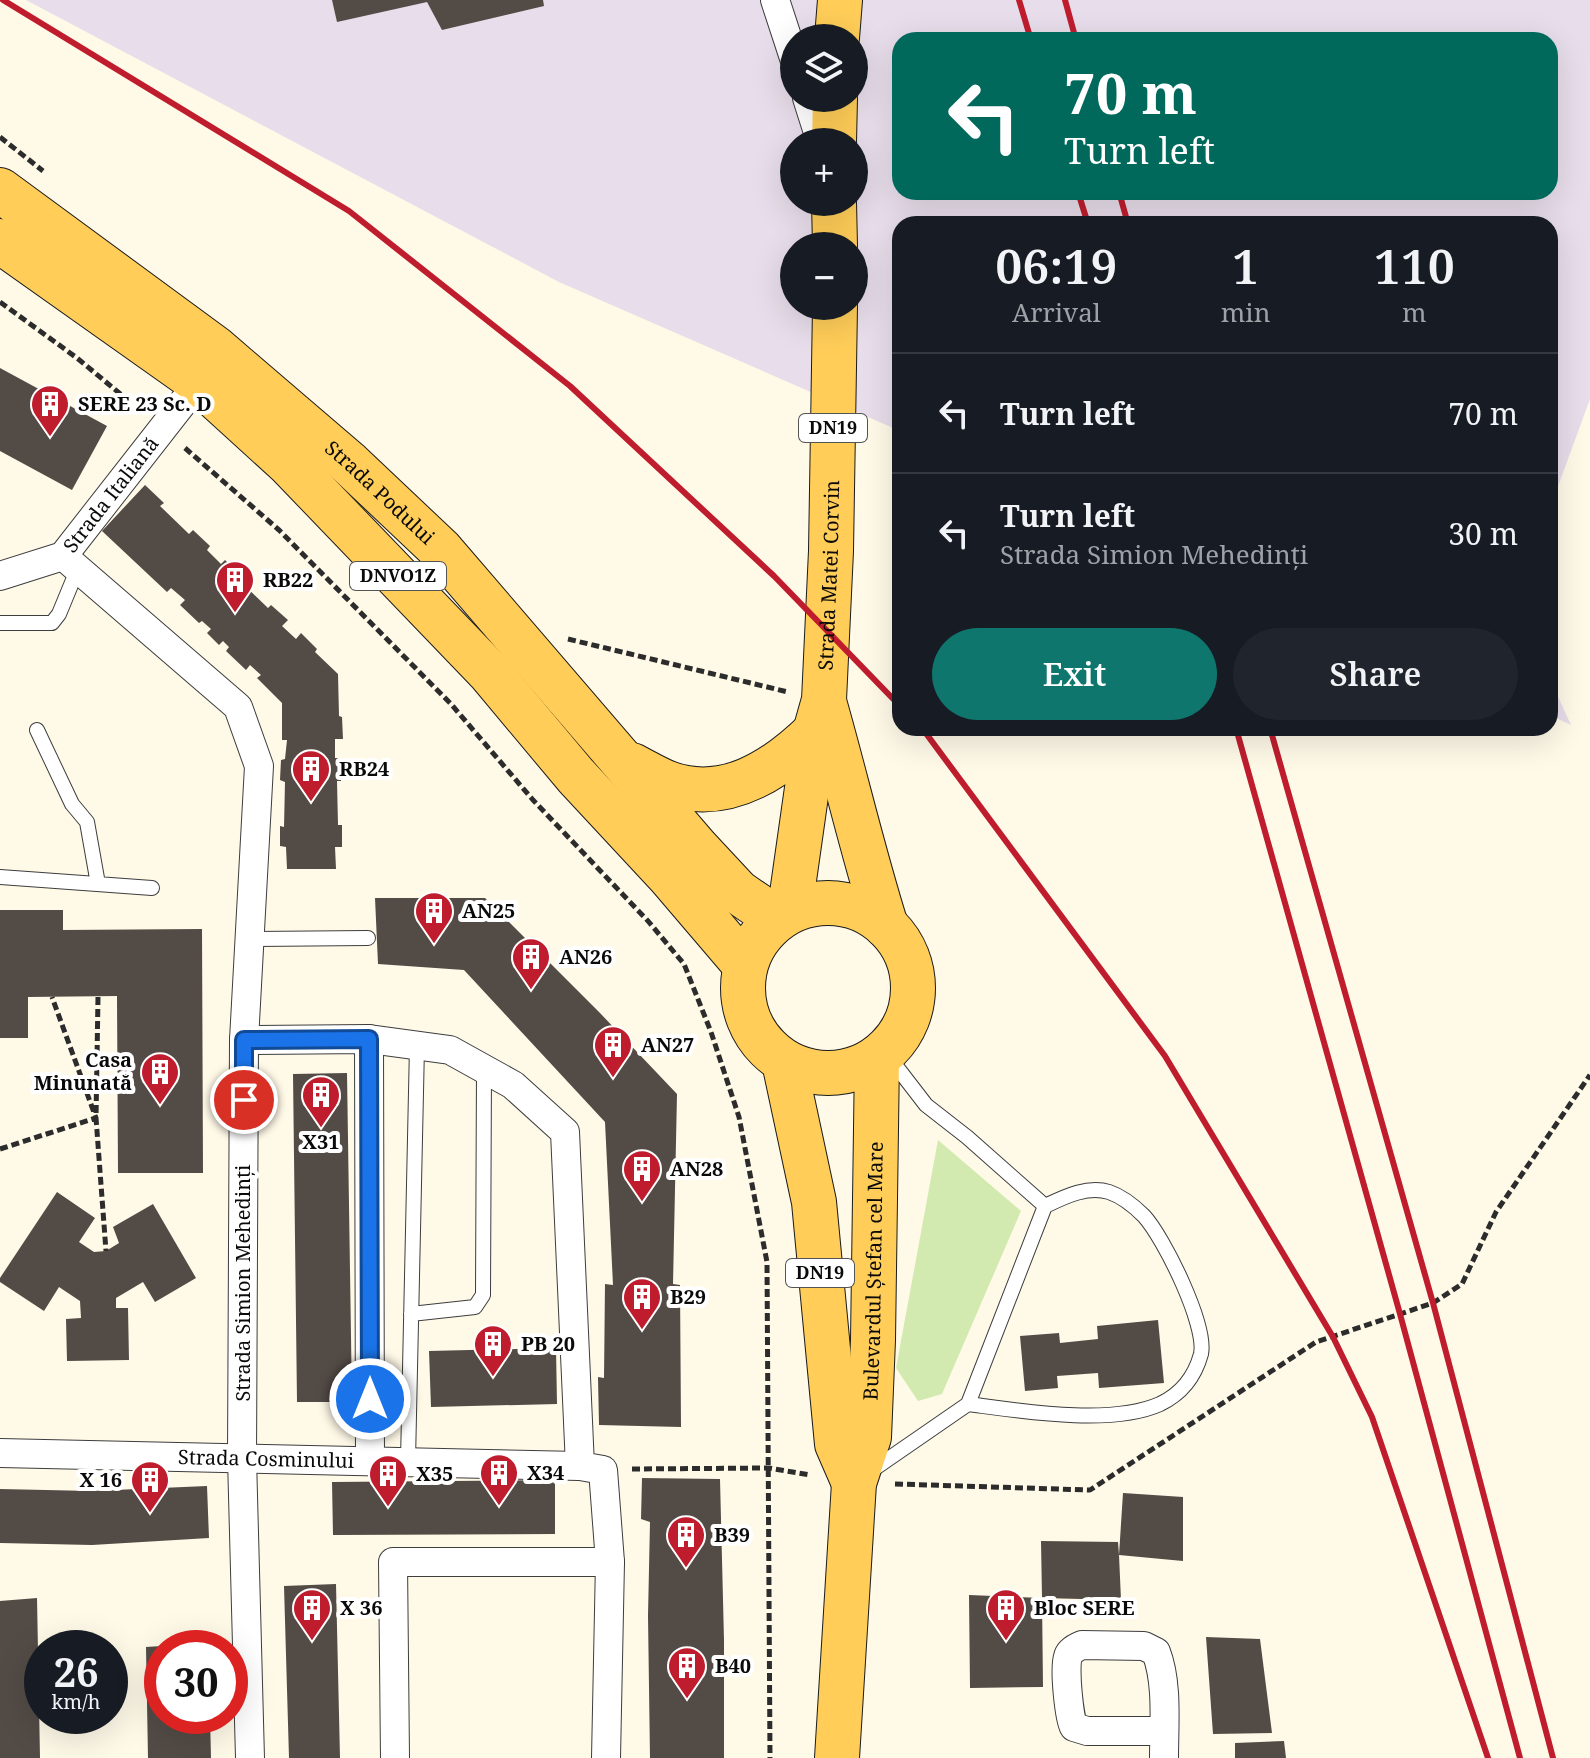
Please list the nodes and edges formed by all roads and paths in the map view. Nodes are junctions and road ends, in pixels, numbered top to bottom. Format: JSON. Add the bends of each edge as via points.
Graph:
{"nodes":[{"id":1,"x":775,"y":0,"type":"edge"},
{"id":2,"x":840,"y":0,"type":"edge"},
{"id":3,"x":783,"y":24,"type":"edge"},
{"id":4,"x":838,"y":24,"type":"edge"},
{"id":5,"x":0,"y":190,"type":"edge"},
{"id":6,"x":0,"y":241,"type":"edge"},
{"id":7,"x":0,"y":302,"type":"edge"},
{"id":8,"x":835,"y":320,"type":"edge"},
{"id":9,"x":199,"y":382,"type":"junction"},
{"id":10,"x":130,"y":402,"type":"dead end"},
{"id":11,"x":179,"y":442,"type":"dead end"},
{"id":12,"x":70,"y":562,"type":"junction"},
{"id":13,"x":0,"y":576,"type":"edge"},
{"id":14,"x":0,"y":623,"type":"edge"},
{"id":15,"x":565,"y":638,"type":"dead end"},
{"id":16,"x":819,"y":716,"type":"junction"},
{"id":17,"x":37,"y":730,"type":"dead end"},
{"id":18,"x":624,"y":761,"type":"junction"},
{"id":19,"x":0,"y":877,"type":"edge"},
{"id":20,"x":98,"y":884,"type":"junction"},
{"id":21,"x":152,"y":888,"type":"dead end"},
{"id":22,"x":783,"y":913,"type":"junction"},
{"id":23,"x":886,"y":926,"type":"junction"},
{"id":24,"x":368,"y":938,"type":"dead end"},
{"id":25,"x":249,"y":939,"type":"junction"},
{"id":26,"x":745,"y":965,"type":"junction"},
{"id":27,"x":52,"y":997,"type":"dead end"},
{"id":28,"x":98,"y":997,"type":"dead end"},
{"id":29,"x":369,"y":1039,"type":"junction"},
{"id":30,"x":244,"y":1040,"type":"junction"},
{"id":31,"x":417,"y":1046,"type":"junction"},
{"id":32,"x":881,"y":1055,"type":"junction"},
{"id":33,"x":784,"y":1062,"type":"junction"},
{"id":34,"x":484,"y":1069,"type":"junction"},
{"id":35,"x":1590,"y":1075,"type":"edge"},
{"id":36,"x":96,"y":1118,"type":"junction"},
{"id":37,"x":0,"y":1149,"type":"edge"},
{"id":38,"x":1045,"y":1206,"type":"junction"},
{"id":39,"x":106,"y":1251,"type":"dead end"},
{"id":40,"x":411,"y":1314,"type":"junction"},
{"id":41,"x":968,"y":1404,"type":"junction"},
{"id":42,"x":0,"y":1453,"type":"edge"},
{"id":43,"x":242,"y":1458,"type":"junction"},
{"id":44,"x":370,"y":1459,"type":"junction"},
{"id":45,"x":408,"y":1461,"type":"junction"},
{"id":46,"x":592,"y":1468,"type":"junction"},
{"id":47,"x":769,"y":1468,"type":"junction"},
{"id":48,"x":854,"y":1483,"type":"junction"},
{"id":49,"x":610,"y":1562,"type":"junction"},
{"id":50,"x":250,"y":1758,"type":"edge"},
{"id":51,"x":395,"y":1758,"type":"edge"},
{"id":52,"x":606,"y":1758,"type":"edge"},
{"id":53,"x":770,"y":1758,"type":"edge"},
{"id":54,"x":837,"y":1758,"type":"edge"}],
"edges":[{"from":1,"to":3,"type":"street"},
{"from":2,"to":4,"type":"main road"},
{"from":5,"to":18,"type":"main road","name":"Strada Podului","number":"DNVO1Z","via":[[215,348],[349,463],[441,550]]},
{"from":6,"to":9,"type":"main road","name":"Strada Podului","number":"DNVO1Z"},
{"from":7,"to":10,"type":"path"},
{"from":8,"to":16,"type":"main road","name":"Strada Matei Corvin","number":"DN19","via":[[831,551]]},
{"from":9,"to":12,"type":"street","name":"Strada Italiană"},
{"from":9,"to":26,"type":"main road","name":"Strada Podului","number":"DNVO1Z","via":[[299,474],[489,672]]},
{"from":11,"to":47,"type":"path","via":[[279,530],[451,704],[684,964],[739,1117],[767,1262]]},
{"from":12,"to":13,"type":"street","name":"Strada Italiană"},
{"from":12,"to":14,"type":"lane","via":[[59,614],[52,623]]},
{"from":12,"to":25,"type":"street","name":"Strada Simion Mehedinți","via":[[238,707],[259,766]]},
{"from":15,"to":16,"type":"path"},
{"from":16,"to":18,"type":"main road","via":[[775,766],[732,786],[687,787]]},
{"from":16,"to":22,"type":"main road","number":"DN19"},
{"from":16,"to":23,"type":"main road","number":"DN19","via":[[850,790]]},
{"from":17,"to":20,"type":"lane","via":[[72,804],[87,822]]},
{"from":18,"to":22,"type":"main road","name":"Strada Podului","number":"DNVO1Z","via":[[738,892]]},
{"from":19,"to":20,"type":"lane"},
{"from":20,"to":21,"type":"lane"},
{"from":22,"to":23,"type":"main road","number":"DN19","via":[[825,902],[853,906]]},
{"from":22,"to":26,"type":"main road","number":"DN19","via":[[758,938]]},
{"from":23,"to":32,"type":"main road","number":"DN19","via":[[904,949],[913,975],[913,1003],[903,1030]]},
{"from":24,"to":25,"type":"lane"},
{"from":25,"to":30,"type":"street","name":"Strada Simion Mehedinți"},
{"from":26,"to":33,"type":"main road","number":"DN19","via":[[742,994],[748,1021]]},
{"from":27,"to":36,"type":"path"},
{"from":28,"to":36,"type":"path"},
{"from":29,"to":30,"type":"street"},
{"from":29,"to":31,"type":"street"},
{"from":29,"to":44,"type":"street"},
{"from":30,"to":43,"type":"street","name":"Strada Simion Mehedinți"},
{"from":31,"to":34,"type":"street","via":[[450,1050]]},
{"from":31,"to":40,"type":"lane"},
{"from":32,"to":33,"type":"main road","number":"DN19","via":[[863,1067],[836,1074],[809,1073]]},
{"from":32,"to":38,"type":"lane","via":[[926,1105]]},
{"from":32,"to":48,"type":"main road","name":"Bulevardul Ștefan cel Mare","number":"DN19","via":[[869,1437]]},
{"from":33,"to":48,"type":"main road","name":"Bulevardul Ștefan cel Mare","number":"DN19","via":[[814,1202],[837,1444]]},
{"from":34,"to":40,"type":"lane","via":[[483,1295],[475,1307]]},
{"from":34,"to":46,"type":"street","via":[[513,1085],[565,1132]]},
{"from":35,"to":48,"type":"path","via":[[1496,1212],[1462,1284],[1433,1303],[1316,1342],[1090,1490]]},
{"from":36,"to":37,"type":"path"},
{"from":36,"to":39,"type":"path"},
{"from":38,"to":41,"type":"lane"},
{"from":38,"to":41,"type":"lane","via":[[1095,1190],[1109,1192],[1142,1213],[1200,1326],[1201,1352],[1188,1384],[1161,1404],[1127,1414],[1042,1413]]},
{"from":40,"to":45,"type":"lane"},
{"from":41,"to":48,"type":"lane"},
{"from":42,"to":43,"type":"street","name":"Strada Cosminului"},
{"from":43,"to":44,"type":"street","name":"Strada Cosminului"},
{"from":43,"to":50,"type":"street","name":"Strada Simion Mehedinți"},
{"from":44,"to":45,"type":"street","name":"Strada Cosminului"},
{"from":45,"to":46,"type":"street","name":"Strada Cosminului"},
{"from":46,"to":47,"type":"path"},
{"from":46,"to":49,"type":"street"},
{"from":47,"to":53,"type":"path"},
{"from":48,"to":54,"type":"main road","name":"Bulevardul Ștefan cel Mare","number":"DN19"},
{"from":49,"to":51,"type":"street","via":[[393,1562]]},
{"from":49,"to":52,"type":"street"}]}
